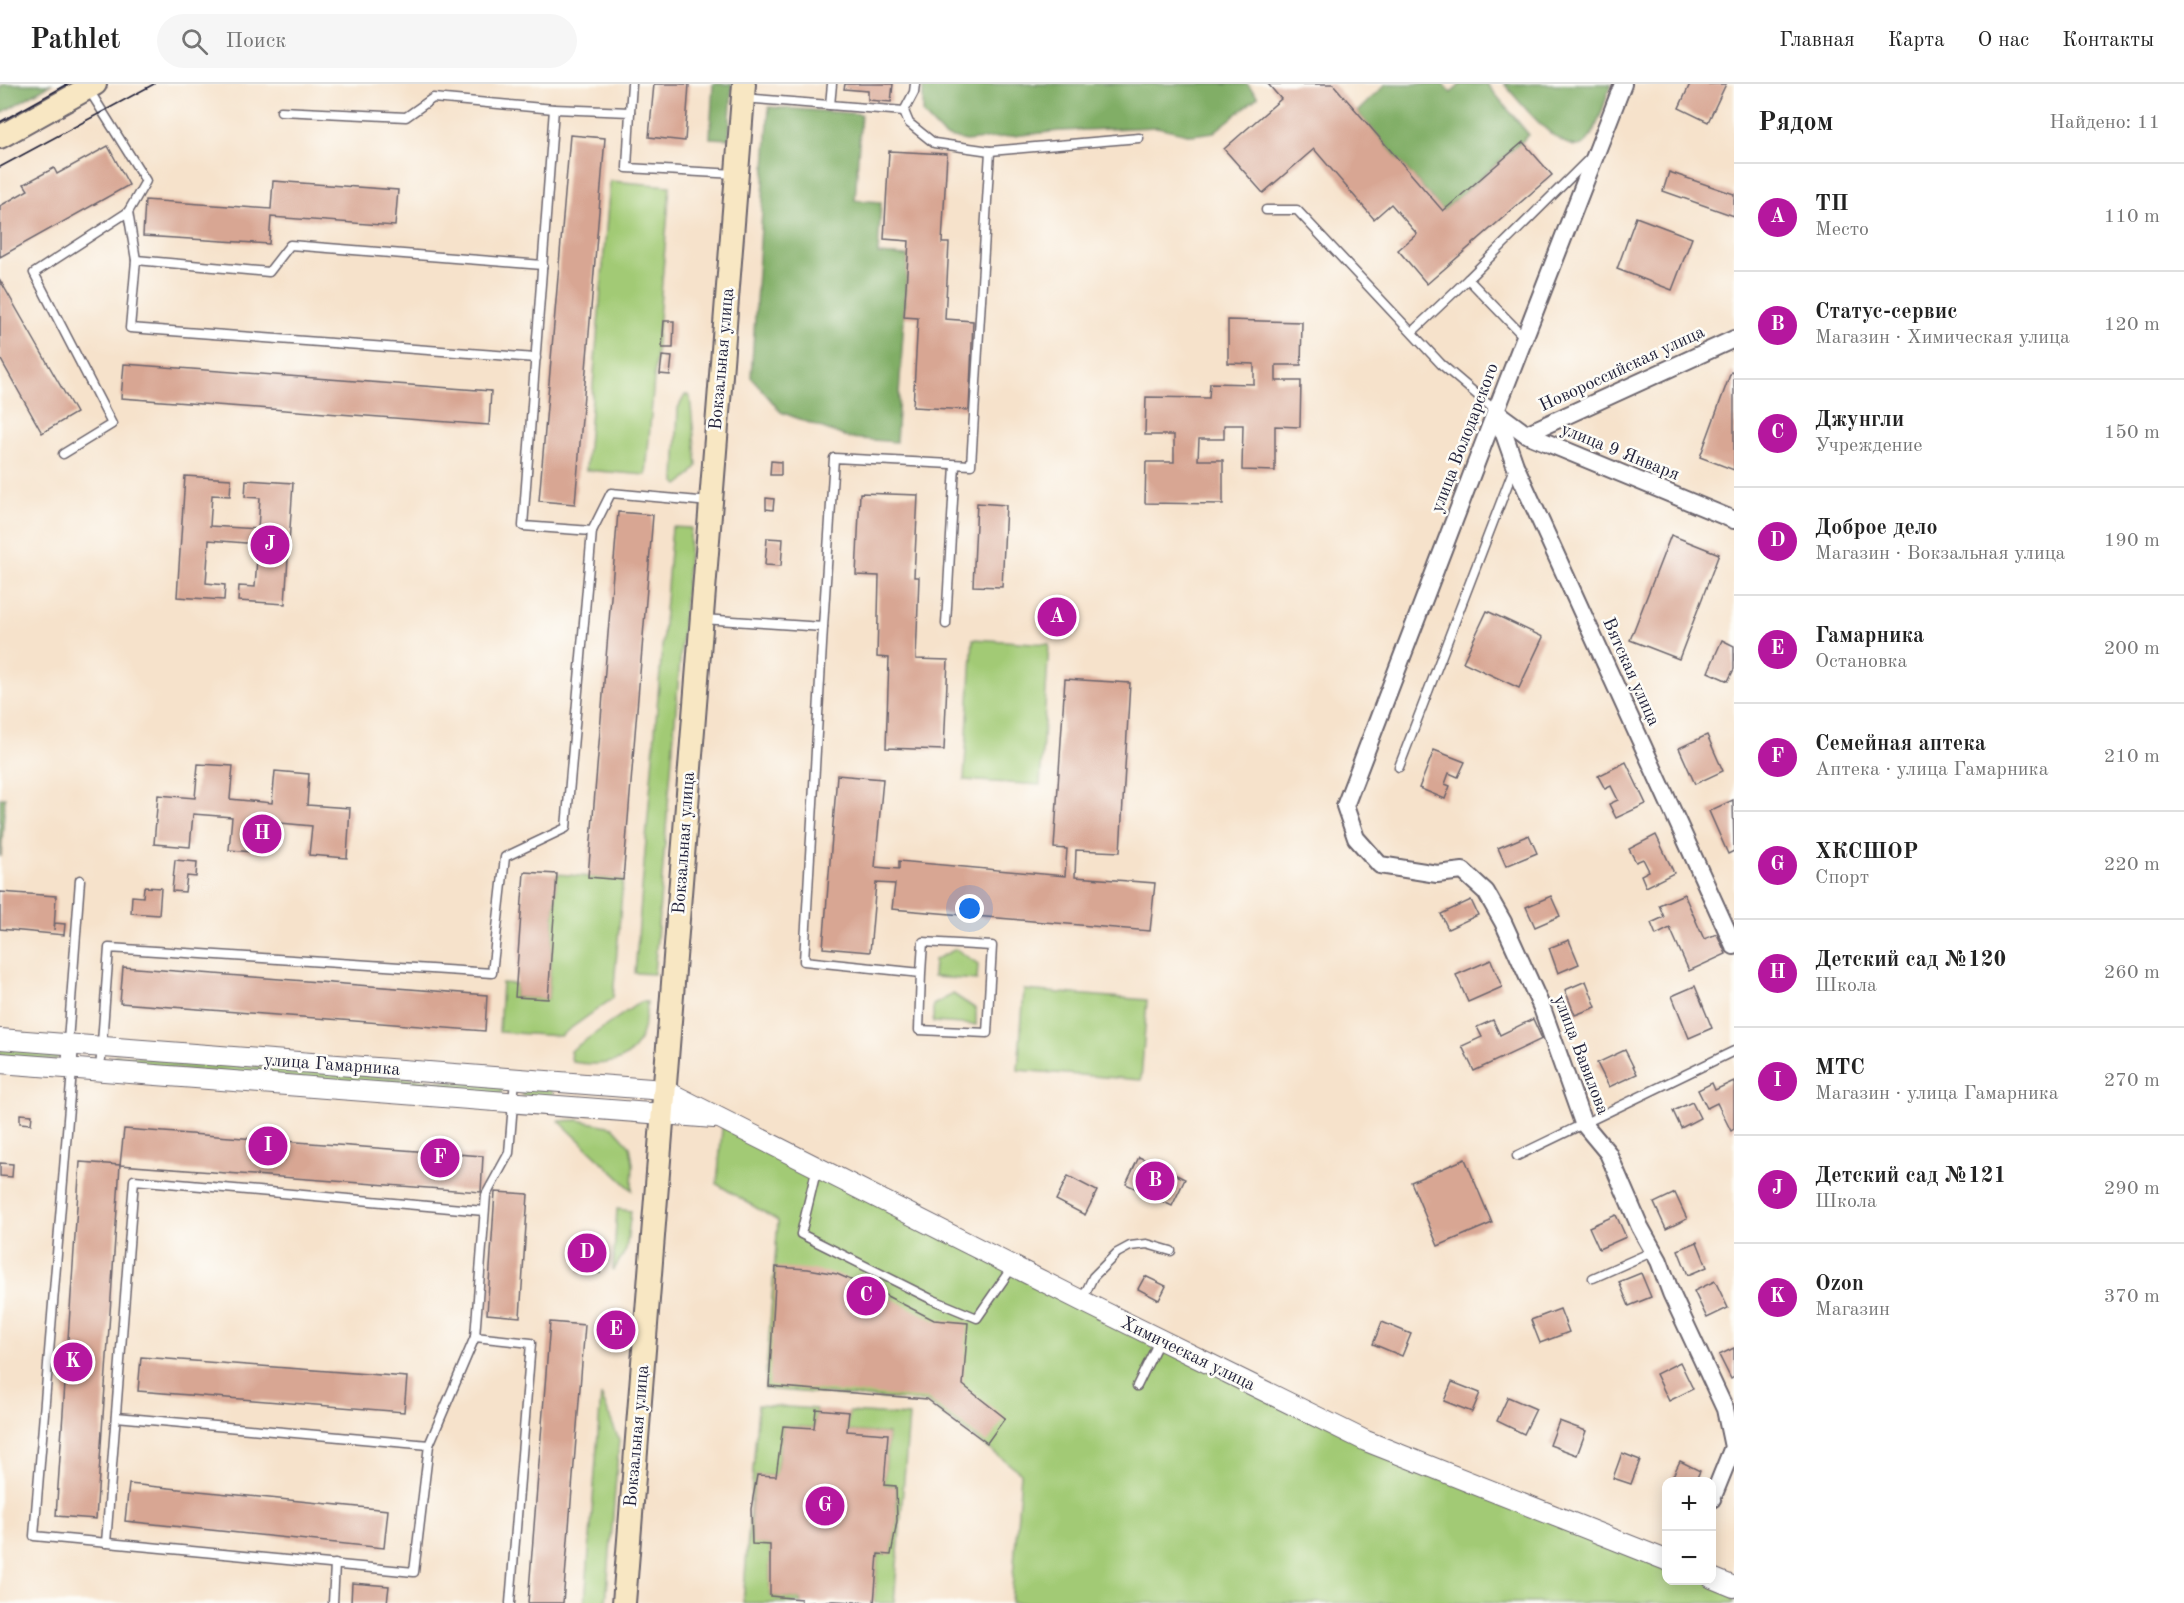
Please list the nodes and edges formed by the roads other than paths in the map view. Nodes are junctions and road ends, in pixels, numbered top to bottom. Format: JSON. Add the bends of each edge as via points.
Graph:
{"nodes":[{"id":1,"x":632,"y":84,"type":"edge"},
{"id":2,"x":832,"y":84,"type":"edge"},
{"id":3,"x":915,"y":84,"type":"edge"},
{"id":4,"x":1623,"y":84,"type":"edge"},
{"id":5,"x":91,"y":86,"type":"edge"},
{"id":6,"x":743,"y":91,"type":"edge"},
{"id":7,"x":830,"y":105,"type":"junction"},
{"id":8,"x":555,"y":109,"type":"junction"},
{"id":9,"x":281,"y":111,"type":"dead end"},
{"id":10,"x":904,"y":111,"type":"junction"},
{"id":11,"x":630,"y":112,"type":"junction"},
{"id":12,"x":0,"y":137,"type":"edge"},
{"id":13,"x":1139,"y":138,"type":"dead end"},
{"id":14,"x":990,"y":151,"type":"junction"},
{"id":15,"x":1596,"y":153,"type":"junction"},
{"id":16,"x":737,"y":174,"type":"junction"},
{"id":17,"x":1266,"y":210,"type":"dead end"},
{"id":18,"x":128,"y":212,"type":"junction"},
{"id":19,"x":136,"y":260,"type":"junction"},
{"id":20,"x":543,"y":265,"type":"junction"},
{"id":21,"x":1468,"y":279,"type":"junction"},
{"id":22,"x":1412,"y":332,"type":"junction"},
{"id":23,"x":1524,"y":337,"type":"junction"},
{"id":24,"x":1734,"y":339,"type":"edge"},
{"id":25,"x":536,"y":358,"type":"junction"},
{"id":26,"x":1496,"y":411,"type":"junction"},
{"id":27,"x":1526,"y":434,"type":"junction"},
{"id":28,"x":63,"y":453,"type":"dead end"},
{"id":29,"x":955,"y":465,"type":"junction"},
{"id":30,"x":1515,"y":465,"type":"junction"},
{"id":31,"x":711,"y":502,"type":"junction"},
{"id":32,"x":1734,"y":520,"type":"edge"},
{"id":33,"x":592,"y":531,"type":"junction"},
{"id":34,"x":702,"y":619,"type":"junction"},
{"id":35,"x":946,"y":624,"type":"dead end"},
{"id":36,"x":823,"y":627,"type":"junction"},
{"id":37,"x":1399,"y":767,"type":"dead end"},
{"id":38,"x":1346,"y":806,"type":"joint"},
{"id":39,"x":80,"y":880,"type":"dead end"},
{"id":40,"x":1734,"y":946,"type":"edge"},
{"id":41,"x":921,"y":972,"type":"junction"},
{"id":42,"x":0,"y":1039,"type":"edge"},
{"id":43,"x":71,"y":1044,"type":"junction"},
{"id":44,"x":103,"y":1047,"type":"junction"},
{"id":45,"x":1734,"y":1050,"type":"edge"},
{"id":46,"x":0,"y":1063,"type":"edge"},
{"id":47,"x":69,"y":1068,"type":"junction"},
{"id":48,"x":100,"y":1070,"type":"junction"},
{"id":49,"x":515,"y":1079,"type":"junction"},
{"id":50,"x":664,"y":1090,"type":"junction"},
{"id":51,"x":513,"y":1103,"type":"junction"},
{"id":52,"x":662,"y":1115,"type":"junction"},
{"id":53,"x":723,"y":1119,"type":"junction"},
{"id":54,"x":1583,"y":1123,"type":"junction"},
{"id":55,"x":1517,"y":1156,"type":"dead end"},
{"id":56,"x":817,"y":1167,"type":"junction"},
{"id":57,"x":484,"y":1211,"type":"junction"},
{"id":58,"x":1171,"y":1251,"type":"dead end"},
{"id":59,"x":1654,"y":1251,"type":"junction"},
{"id":60,"x":1013,"y":1266,"type":"junction"},
{"id":61,"x":1593,"y":1278,"type":"dead end"},
{"id":62,"x":1082,"y":1301,"type":"junction"},
{"id":63,"x":475,"y":1337,"type":"junction"},
{"id":64,"x":1160,"y":1339,"type":"junction"},
{"id":65,"x":1137,"y":1386,"type":"dead end"},
{"id":66,"x":116,"y":1417,"type":"junction"},
{"id":67,"x":429,"y":1445,"type":"junction"},
{"id":68,"x":1716,"y":1489,"type":"edge"},
{"id":69,"x":106,"y":1543,"type":"junction"},
{"id":70,"x":1662,"y":1558,"type":"edge"},
{"id":71,"x":335,"y":1564,"type":"junction"},
{"id":72,"x":1716,"y":1580,"type":"edge"},
{"id":73,"x":1734,"y":1587,"type":"edge"},
{"id":74,"x":333,"y":1603,"type":"edge"},
{"id":75,"x":510,"y":1603,"type":"edge"},
{"id":76,"x":624,"y":1603,"type":"edge"}],
"edges":[{"from":1,"to":11,"type":"lane"},
{"from":2,"to":7,"type":"lane"},
{"from":3,"to":10,"type":"lane"},
{"from":4,"to":15,"type":"street","name":"улица Володарского"},
{"from":5,"to":12,"type":"main road"},
{"from":5,"to":18,"type":"lane","via":[[146,181]]},
{"from":6,"to":7,"type":"lane"},
{"from":6,"to":16,"type":"main road","name":"Вокзальная улица"},
{"from":7,"to":10,"type":"lane"},
{"from":8,"to":9,"type":"lane","via":[[433,98],[406,117]]},
{"from":8,"to":11,"type":"lane"},
{"from":8,"to":20,"type":"lane"},
{"from":10,"to":14,"type":"lane","via":[[909,123],[934,143]]},
{"from":11,"to":16,"type":"lane","via":[[627,168]]},
{"from":13,"to":14,"type":"lane"},
{"from":14,"to":29,"type":"lane","via":[[971,465]]},
{"from":15,"to":21,"type":"lane"},
{"from":15,"to":23,"type":"street","name":"улица Володарского"},
{"from":16,"to":31,"type":"main road","name":"Вокзальная улица"},
{"from":17,"to":22,"type":"lane","via":[[1298,210]]},
{"from":18,"to":19,"type":"lane"},
{"from":18,"to":28,"type":"lane","via":[[34,273],[112,424]]},
{"from":19,"to":20,"type":"lane","via":[[269,272],[290,245]]},
{"from":19,"to":25,"type":"lane","via":[[130,328]]},
{"from":20,"to":25,"type":"lane"},
{"from":21,"to":22,"type":"lane"},
{"from":21,"to":23,"type":"lane"},
{"from":22,"to":26,"type":"lane","via":[[1441,364]]},
{"from":23,"to":26,"type":"street","name":"улица Володарского"},
{"from":24,"to":27,"type":"street","name":"Новороссийская улица"},
{"from":25,"to":33,"type":"lane","via":[[523,526]]},
{"from":26,"to":27,"type":"street","name":"улица 9 Января"},
{"from":26,"to":30,"type":"street","name":"Вятская улица"},
{"from":26,"to":38,"type":"street","name":"улица Володарского"},
{"from":27,"to":32,"type":"street","name":"улица 9 Января"},
{"from":29,"to":35,"type":"lane"},
{"from":29,"to":36,"type":"lane","via":[[834,458]]},
{"from":30,"to":37,"type":"lane"},
{"from":30,"to":40,"type":"street","name":"Вятская улица"},
{"from":31,"to":33,"type":"lane","via":[[611,494]]},
{"from":31,"to":34,"type":"main road","name":"Вокзальная улица"},
{"from":33,"to":44,"type":"lane","via":[[566,828],[505,857],[492,973],[110,948]]},
{"from":34,"to":36,"type":"lane"},
{"from":34,"to":50,"type":"main road","name":"Вокзальная улица"},
{"from":36,"to":41,"type":"lane","via":[[804,961]]},
{"from":38,"to":54,"type":"street","name":"улица Вавилова","via":[[1356,838],[1380,865],[1437,874],[1463,872],[1486,892],[1542,1008]]},
{"from":39,"to":43,"type":"lane"},
{"from":41,"to":41,"type":"lane","via":[[922,942],[992,946],[987,1034],[919,1030]]},
{"from":42,"to":43,"type":"street","name":"улица Гамарника"},
{"from":43,"to":44,"type":"street","name":"улица Гамарника"},
{"from":43,"to":47,"type":"lane"},
{"from":44,"to":48,"type":"lane"},
{"from":44,"to":49,"type":"street","name":"улица Гамарника"},
{"from":45,"to":54,"type":"lane"},
{"from":46,"to":47,"type":"street","name":"улица Гамарника"},
{"from":47,"to":48,"type":"street","name":"улица Гамарника"},
{"from":47,"to":69,"type":"lane","via":[[34,1536]]},
{"from":48,"to":51,"type":"street","name":"улица Гамарника"},
{"from":49,"to":50,"type":"street","name":"улица Гамарника"},
{"from":49,"to":51,"type":"lane"},
{"from":50,"to":52,"type":"main road","name":"Вокзальная улица"},
{"from":50,"to":53,"type":"street","name":"Химическая улица"},
{"from":51,"to":52,"type":"street","name":"улица Гамарника"},
{"from":51,"to":57,"type":"lane","via":[[509,1153],[486,1195]]},
{"from":52,"to":53,"type":"street","name":"Химическая улица"},
{"from":52,"to":76,"type":"main road","name":"Вокзальная улица"},
{"from":53,"to":56,"type":"street","name":"Химическая улица"},
{"from":54,"to":55,"type":"lane"},
{"from":54,"to":59,"type":"street","name":"улица Вавилова","via":[[1608,1153]]},
{"from":56,"to":60,"type":"street","name":"Химическая улица"},
{"from":56,"to":60,"type":"lane","via":[[801,1234],[977,1318]]},
{"from":57,"to":63,"type":"lane"},
{"from":57,"to":66,"type":"lane","via":[[134,1180]]},
{"from":58,"to":62,"type":"lane","via":[[1147,1244],[1130,1245],[1093,1277]]},
{"from":59,"to":61,"type":"lane"},
{"from":59,"to":68,"type":"street","name":"улица Вавилова","via":[[1725,1409],[1733,1447]]},
{"from":60,"to":62,"type":"street","name":"Химическая улица"},
{"from":62,"to":64,"type":"street","name":"Химическая улица"},
{"from":63,"to":67,"type":"lane"},
{"from":63,"to":75,"type":"lane","via":[[531,1343]]},
{"from":64,"to":65,"type":"lane"},
{"from":64,"to":70,"type":"street","name":"Химическая улица","via":[[1366,1441]]},
{"from":66,"to":67,"type":"lane"},
{"from":66,"to":69,"type":"lane"},
{"from":67,"to":71,"type":"lane","via":[[414,1572]]},
{"from":69,"to":71,"type":"lane"},
{"from":71,"to":74,"type":"lane"},
{"from":72,"to":73,"type":"street"}]}
